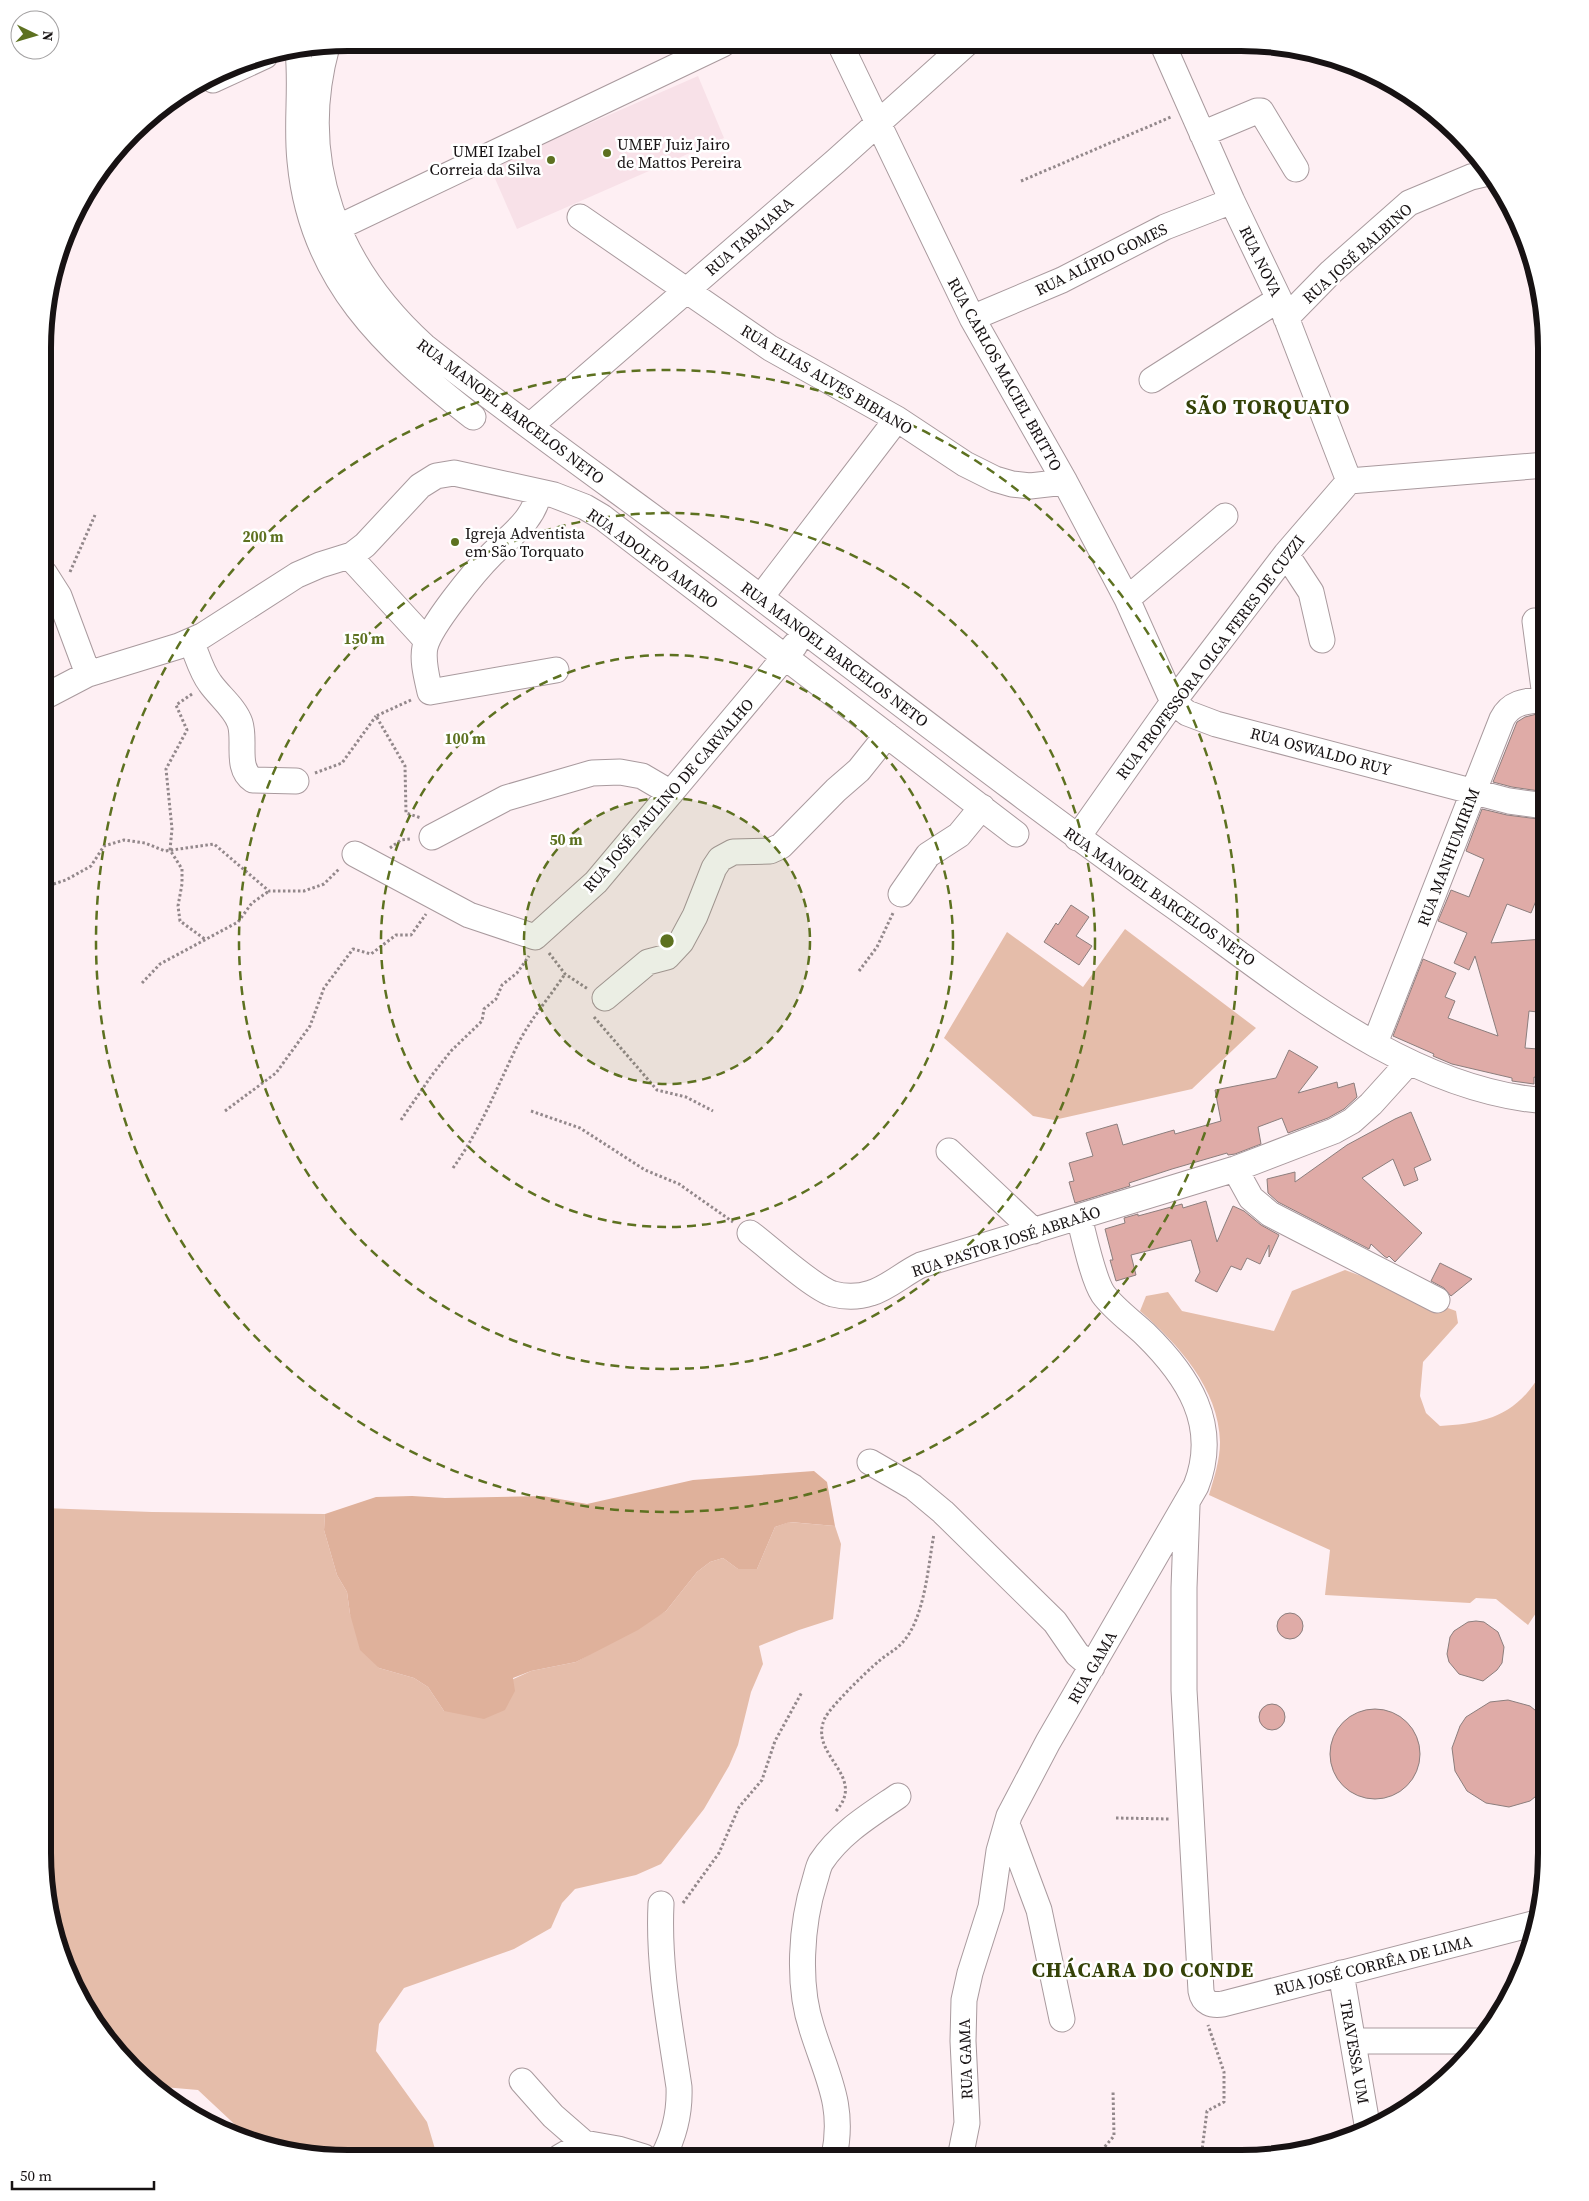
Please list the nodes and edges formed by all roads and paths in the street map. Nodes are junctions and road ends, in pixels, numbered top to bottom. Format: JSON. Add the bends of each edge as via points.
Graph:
{"nodes":[{"id":1,"x":708,"y":51,"type":"edge"},
{"id":2,"x":843,"y":51,"type":"edge"},
{"id":3,"x":958,"y":51,"type":"edge"},
{"id":4,"x":1166,"y":51,"type":"edge"},
{"id":5,"x":326,"y":52,"type":"edge"},
{"id":6,"x":298,"y":56,"type":"edge"},
{"id":7,"x":1190,"y":108,"type":"junction"},
{"id":8,"x":878,"y":121,"type":"junction"},
{"id":9,"x":1202,"y":134,"type":"junction"},
{"id":10,"x":1296,"y":169,"type":"dead end"},
{"id":11,"x":1481,"y":175,"type":"edge"},
{"id":12,"x":1021,"y":181,"type":"dead end"},
{"id":13,"x":1232,"y":201,"type":"junction"},
{"id":14,"x":580,"y":217,"type":"dead end"},
{"id":15,"x":337,"y":228,"type":"junction"},
{"id":16,"x":686,"y":291,"type":"junction"},
{"id":17,"x":1283,"y":309,"type":"junction"},
{"id":18,"x":972,"y":318,"type":"junction"},
{"id":19,"x":1152,"y":380,"type":"dead end"},
{"id":20,"x":473,"y":417,"type":"dead end"},
{"id":21,"x":897,"y":419,"type":"junction"},
{"id":22,"x":530,"y":426,"type":"junction"},
{"id":23,"x":1538,"y":466,"type":"edge"},
{"id":24,"x":1064,"y":482,"type":"junction"},
{"id":25,"x":1349,"y":482,"type":"junction"},
{"id":26,"x":539,"y":492,"type":"junction"},
{"id":27,"x":95,"y":516,"type":"dead end"},
{"id":28,"x":1225,"y":516,"type":"dead end"},
{"id":29,"x":1286,"y":554,"type":"junction"},
{"id":30,"x":350,"y":557,"type":"junction"},
{"id":31,"x":51,"y":583,"type":"edge"},
{"id":32,"x":59,"y":596,"type":"junction"},
{"id":33,"x":762,"y":597,"type":"junction"},
{"id":34,"x":1127,"y":599,"type":"junction"},
{"id":35,"x":806,"y":632,"type":"junction"},
{"id":36,"x":1322,"y":640,"type":"dead end"},
{"id":37,"x":191,"y":641,"type":"junction"},
{"id":38,"x":427,"y":641,"type":"junction"},
{"id":39,"x":785,"y":657,"type":"junction"},
{"id":40,"x":556,"y":670,"type":"dead end"},
{"id":41,"x":88,"y":674,"type":"junction"},
{"id":42,"x":209,"y":682,"type":"junction"},
{"id":43,"x":430,"y":692,"type":"junction"},
{"id":44,"x":51,"y":693,"type":"edge"},
{"id":45,"x":1173,"y":702,"type":"junction"},
{"id":46,"x":1538,"y":702,"type":"edge"},
{"id":47,"x":376,"y":716,"type":"junction"},
{"id":48,"x":1205,"y":720,"type":"junction"},
{"id":49,"x":1155,"y":727,"type":"junction"},
{"id":50,"x":887,"y":735,"type":"junction"},
{"id":51,"x":296,"y":781,"type":"joint"},
{"id":52,"x":1474,"y":792,"type":"junction"},
{"id":53,"x":671,"y":793,"type":"junction"},
{"id":54,"x":1538,"y":805,"type":"edge"},
{"id":55,"x":982,"y":808,"type":"junction"},
{"id":56,"x":440,"y":832,"type":"junction"},
{"id":57,"x":1016,"y":834,"type":"dead end"},
{"id":58,"x":1077,"y":838,"type":"junction"},
{"id":59,"x":170,"y":850,"type":"junction"},
{"id":60,"x":355,"y":854,"type":"joint"},
{"id":61,"x":380,"y":865,"type":"junction"},
{"id":62,"x":51,"y":885,"type":"edge"},
{"id":63,"x":268,"y":891,"type":"junction"},
{"id":64,"x":901,"y":894,"type":"joint"},
{"id":65,"x":438,"y":898,"type":"junction"},
{"id":66,"x":537,"y":939,"type":"junction"},
{"id":67,"x":206,"y":940,"type":"junction"},
{"id":68,"x":859,"y":971,"type":"dead end"},
{"id":69,"x":565,"y":974,"type":"junction"},
{"id":70,"x":142,"y":983,"type":"dead end"},
{"id":71,"x":605,"y":998,"type":"junction"},
{"id":72,"x":1375,"y":1043,"type":"junction"},
{"id":73,"x":1409,"y":1062,"type":"junction"},
{"id":74,"x":1538,"y":1100,"type":"edge"},
{"id":75,"x":225,"y":1111,"type":"dead end"},
{"id":76,"x":531,"y":1111,"type":"dead end"},
{"id":77,"x":713,"y":1111,"type":"dead end"},
{"id":78,"x":401,"y":1120,"type":"dead end"},
{"id":79,"x":949,"y":1151,"type":"dead end"},
{"id":80,"x":452,"y":1168,"type":"dead end"},
{"id":81,"x":1235,"y":1168,"type":"junction"},
{"id":82,"x":1079,"y":1217,"type":"junction"},
{"id":83,"x":1034,"y":1231,"type":"junction"},
{"id":84,"x":750,"y":1233,"type":"joint"},
{"id":85,"x":1438,"y":1300,"type":"dead end"},
{"id":86,"x":870,"y":1462,"type":"dead end"},
{"id":87,"x":1188,"y":1500,"type":"junction"},
{"id":88,"x":939,"y":1509,"type":"junction"},
{"id":89,"x":1092,"y":1667,"type":"junction"},
{"id":90,"x":802,"y":1692,"type":"dead end"},
{"id":91,"x":898,"y":1796,"type":"dead end"},
{"id":92,"x":834,"y":1814,"type":"dead end"},
{"id":93,"x":1116,"y":1818,"type":"dead end"},
{"id":94,"x":1190,"y":1820,"type":"junction"},
{"id":95,"x":1007,"y":1824,"type":"junction"},
{"id":96,"x":660,"y":1913,"type":"joint"},
{"id":97,"x":1529,"y":1926,"type":"edge"},
{"id":98,"x":1341,"y":1974,"type":"junction"},
{"id":99,"x":1209,"y":2003,"type":"junction"},
{"id":100,"x":1062,"y":2019,"type":"dead end"},
{"id":101,"x":1353,"y":2041,"type":"junction"},
{"id":102,"x":1470,"y":2041,"type":"edge"},
{"id":103,"x":522,"y":2081,"type":"dead end"},
{"id":104,"x":1113,"y":2090,"type":"dead end"},
{"id":105,"x":1367,"y":2121,"type":"edge"},
{"id":106,"x":584,"y":2143,"type":"junction"},
{"id":107,"x":572,"y":2150,"type":"edge"},
{"id":108,"x":624,"y":2150,"type":"edge"},
{"id":109,"x":667,"y":2150,"type":"edge"},
{"id":110,"x":835,"y":2150,"type":"edge"},
{"id":111,"x":962,"y":2150,"type":"edge"},
{"id":112,"x":1101,"y":2150,"type":"edge"},
{"id":113,"x":1202,"y":2150,"type":"edge"}],
"edges":[{"from":1,"to":15,"type":"street"},
{"from":2,"to":8,"type":"street","name":"RUA CARLOS MACIEL BRITTO"},
{"from":3,"to":8,"type":"street","name":"RUA TABAJARA"},
{"from":4,"to":7,"type":"street","name":"RUA NOVA"},
{"from":5,"to":15,"type":"street","name":"RUA MANOEL BARCELOS NETO","via":[[317,96],[316,145],[324,193]]},
{"from":6,"to":20,"type":"street","name":"RUA MANOEL BARCELOS NETO","via":[[298,138],[304,188],[310,214],[332,270],[355,307],[389,346]]},
{"from":7,"to":9,"type":"street","name":"RUA NOVA"},
{"from":7,"to":12,"type":"path"},
{"from":8,"to":16,"type":"street","name":"RUA TABAJARA"},
{"from":8,"to":18,"type":"street","name":"RUA CARLOS MACIEL BRITTO"},
{"from":9,"to":10,"type":"street","via":[[1262,111]]},
{"from":9,"to":13,"type":"street","name":"RUA NOVA"},
{"from":11,"to":17,"type":"street","name":"RUA JOSÉ BALBINO","via":[[1409,203]]},
{"from":13,"to":17,"type":"street","name":"RUA NOVA"},
{"from":13,"to":18,"type":"street","name":"RUA ALÍPIO GOMES","via":[[1165,227],[1062,280]]},
{"from":14,"to":16,"type":"street","name":"RUA ELIAS ALVES BIBIANO"},
{"from":15,"to":22,"type":"street","name":"RUA MANOEL BARCELOS NETO","via":[[364,278],[388,312],[443,362]]},
{"from":16,"to":21,"type":"street","name":"RUA ELIAS ALVES BIBIANO","via":[[770,348]]},
{"from":16,"to":22,"type":"street","name":"RUA TABAJARA"},
{"from":17,"to":19,"type":"street","name":"RUA JOSÉ BALBINO"},
{"from":17,"to":25,"type":"street","name":"RUA NOVA"},
{"from":18,"to":24,"type":"street","name":"RUA CARLOS MACIEL BRITTO"},
{"from":21,"to":24,"type":"street","name":"RUA ELIAS ALVES BIBIANO","via":[[949,455],[995,479],[1030,486]]},
{"from":21,"to":33,"type":"street"},
{"from":22,"to":33,"type":"street","name":"RUA MANOEL BARCELOS NETO"},
{"from":23,"to":25,"type":"street"},
{"from":24,"to":34,"type":"street","name":"RUA CARLOS MACIEL BRITTO"},
{"from":25,"to":29,"type":"street","name":"RUA PROFESSORA OLGA FERES DE CUZZI"},
{"from":26,"to":30,"type":"street","name":"RUA ADOLFO AMARO","via":[[454,473],[436,476],[420,486],[360,551]]},
{"from":26,"to":38,"type":"street","via":[[528,518],[463,588]]},
{"from":26,"to":39,"type":"street","name":"RUA ADOLFO AMARO","via":[[570,500],[602,517]]},
{"from":27,"to":32,"type":"path"},
{"from":28,"to":34,"type":"street"},
{"from":29,"to":36,"type":"street","via":[[1311,592]]},
{"from":29,"to":45,"type":"street","name":"RUA PROFESSORA OLGA FERES DE CUZZI"},
{"from":30,"to":37,"type":"street","name":"RUA ADOLFO AMARO","via":[[301,573]]},
{"from":30,"to":38,"type":"street"},
{"from":31,"to":32,"type":"street"},
{"from":32,"to":41,"type":"street"},
{"from":33,"to":35,"type":"street","name":"RUA MANOEL BARCELOS NETO"},
{"from":34,"to":45,"type":"street","name":"RUA CARLOS MACIEL BRITTO"},
{"from":35,"to":39,"type":"street","name":"RUA JOSÉ PAULINO DE CARVALHO"},
{"from":35,"to":58,"type":"street","name":"RUA MANOEL BARCELOS NETO"},
{"from":37,"to":41,"type":"street","name":"RUA ADOLFO AMARO"},
{"from":37,"to":42,"type":"street"},
{"from":38,"to":43,"type":"street","via":[[424,662]]},
{"from":39,"to":50,"type":"street","name":"RUA ADOLFO AMARO"},
{"from":39,"to":53,"type":"street","name":"RUA JOSÉ PAULINO DE CARVALHO"},
{"from":40,"to":43,"type":"street"},
{"from":41,"to":44,"type":"street","name":"RUA ADOLFO AMARO"},
{"from":42,"to":51,"type":"street","via":[[238,717],[247,777],[253,780]]},
{"from":42,"to":59,"type":"path","via":[[176,705],[187,730],[166,769],[172,828]]},
{"from":43,"to":47,"type":"path"},
{"from":45,"to":48,"type":"street","name":"RUA OSWALDO RUY","via":[[1181,710]]},
{"from":45,"to":49,"type":"street","name":"RUA PROFESSORA OLGA FERES DE CUZZI"},
{"from":46,"to":52,"type":"street","name":"RUA MANHUMIRIM","via":[[1519,703],[1508,710]]},
{"from":47,"to":51,"type":"path","via":[[342,763]]},
{"from":47,"to":56,"type":"path","via":[[405,766],[406,813]]},
{"from":48,"to":49,"type":"street","via":[[1183,718]]},
{"from":48,"to":52,"type":"street","name":"RUA OSWALDO RUY"},
{"from":49,"to":58,"type":"street","name":"RUA PROFESSORA OLGA FERES DE CUZZI"},
{"from":50,"to":55,"type":"street","name":"RUA ADOLFO AMARO"},
{"from":50,"to":71,"type":"street","via":[[859,770],[781,846],[770,851],[732,852],[720,859],[681,942],[667,957],[648,962]]},
{"from":52,"to":54,"type":"street","name":"RUA OSWALDO RUY"},
{"from":52,"to":72,"type":"street","name":"RUA MANHUMIRIM"},
{"from":53,"to":56,"type":"street","via":[[642,776],[620,772],[592,773],[506,798]]},
{"from":53,"to":66,"type":"street","name":"RUA JOSÉ PAULINO DE CARVALHO","via":[[596,882]]},
{"from":55,"to":57,"type":"street","name":"RUA ADOLFO AMARO"},
{"from":55,"to":64,"type":"street","via":[[960,834],[928,854]]},
{"from":56,"to":61,"type":"path","via":[[401,840],[390,848]]},
{"from":58,"to":72,"type":"street","name":"RUA MANOEL BARCELOS NETO","via":[[1314,1006]]},
{"from":59,"to":62,"type":"path","via":[[124,840],[104,846],[91,866]]},
{"from":59,"to":63,"type":"path","via":[[214,844]]},
{"from":59,"to":67,"type":"path","via":[[182,869],[178,906],[180,921]]},
{"from":60,"to":61,"type":"street"},
{"from":60,"to":63,"type":"path","via":[[324,884],[304,891]]},
{"from":61,"to":65,"type":"street"},
{"from":63,"to":67,"type":"path","via":[[252,903],[238,922]]},
{"from":64,"to":68,"type":"path","via":[[877,946]]},
{"from":65,"to":66,"type":"street","via":[[469,915]]},
{"from":65,"to":75,"type":"path","via":[[411,935],[396,935],[371,954],[353,949],[324,988],[310,1026],[276,1073]]},
{"from":66,"to":69,"type":"path"},
{"from":66,"to":78,"type":"path","via":[[517,973],[502,985],[496,999],[484,1009],[482,1021],[451,1051]]},
{"from":67,"to":70,"type":"path","via":[[160,964]]},
{"from":69,"to":71,"type":"path"},
{"from":69,"to":80,"type":"path","via":[[516,1046],[487,1113]]},
{"from":71,"to":77,"type":"path","via":[[594,1018],[657,1090],[686,1097]]},
{"from":72,"to":73,"type":"street","name":"RUA MANOEL BARCELOS NETO"},
{"from":73,"to":74,"type":"street","name":"RUA MANOEL BARCELOS NETO","via":[[1470,1086]]},
{"from":73,"to":81,"type":"street","name":"RUA PASTOR JOSÉ ABRAÃO","via":[[1372,1104],[1334,1132]]},
{"from":76,"to":84,"type":"path","via":[[580,1128],[645,1170],[679,1184]]},
{"from":79,"to":83,"type":"street"},
{"from":81,"to":82,"type":"street","name":"RUA PASTOR JOSÉ ABRAÃO"},
{"from":81,"to":85,"type":"street","via":[[1252,1198],[1270,1214]]},
{"from":82,"to":83,"type":"street","name":"RUA PASTOR JOSÉ ABRAÃO"},
{"from":82,"to":87,"type":"street","name":"RUA GAMA","via":[[1103,1293],[1169,1360],[1201,1415],[1205,1458]]},
{"from":83,"to":84,"type":"street","name":"RUA PASTOR JOSÉ ABRAÃO","via":[[921,1265],[882,1289],[856,1296],[833,1294],[822,1289]]},
{"from":86,"to":88,"type":"street","via":[[913,1488]]},
{"from":87,"to":89,"type":"street","name":"RUA GAMA"},
{"from":87,"to":94,"type":"street","via":[[1184,1690]]},
{"from":88,"to":89,"type":"street","via":[[1055,1622],[1077,1654]]},
{"from":88,"to":92,"type":"path","via":[[919,1611],[909,1634],[870,1669],[824,1719],[822,1741],[842,1774],[846,1790]]},
{"from":89,"to":95,"type":"street","name":"RUA GAMA","via":[[1039,1758]]},
{"from":90,"to":96,"type":"path","via":[[775,1741],[762,1780],[738,1807],[719,1852],[681,1904]]},
{"from":91,"to":110,"type":"street","via":[[847,1832],[820,1863],[806,1915],[804,1988],[811,2028],[834,2090],[838,2119]]},
{"from":93,"to":94,"type":"path"},
{"from":94,"to":99,"type":"street","via":[[1201,1992]]},
{"from":95,"to":100,"type":"street","via":[[1039,1910]]},
{"from":95,"to":111,"type":"street","name":"RUA GAMA","via":[[999,1851],[991,1907],[964,2000],[967,2123]]},
{"from":96,"to":109,"type":"street","via":[[662,1976],[680,2101],[673,2139]]},
{"from":97,"to":98,"type":"street","name":"RUA JOSÉ CORRÊA DE LIMA"},
{"from":98,"to":99,"type":"street","name":"RUA JOSÉ CORRÊA DE LIMA","via":[[1223,2004]]},
{"from":98,"to":101,"type":"street","name":"TRAVESSA UM"},
{"from":99,"to":113,"type":"path","via":[[1205,2015],[1224,2072],[1224,2102],[1207,2111]]},
{"from":101,"to":102,"type":"street"},
{"from":101,"to":105,"type":"street","name":"TRAVESSA UM"},
{"from":103,"to":106,"type":"street","via":[[553,2116]]},
{"from":104,"to":112,"type":"path","via":[[1114,2136]]},
{"from":106,"to":107,"type":"street"},
{"from":106,"to":108,"type":"street"}]}
